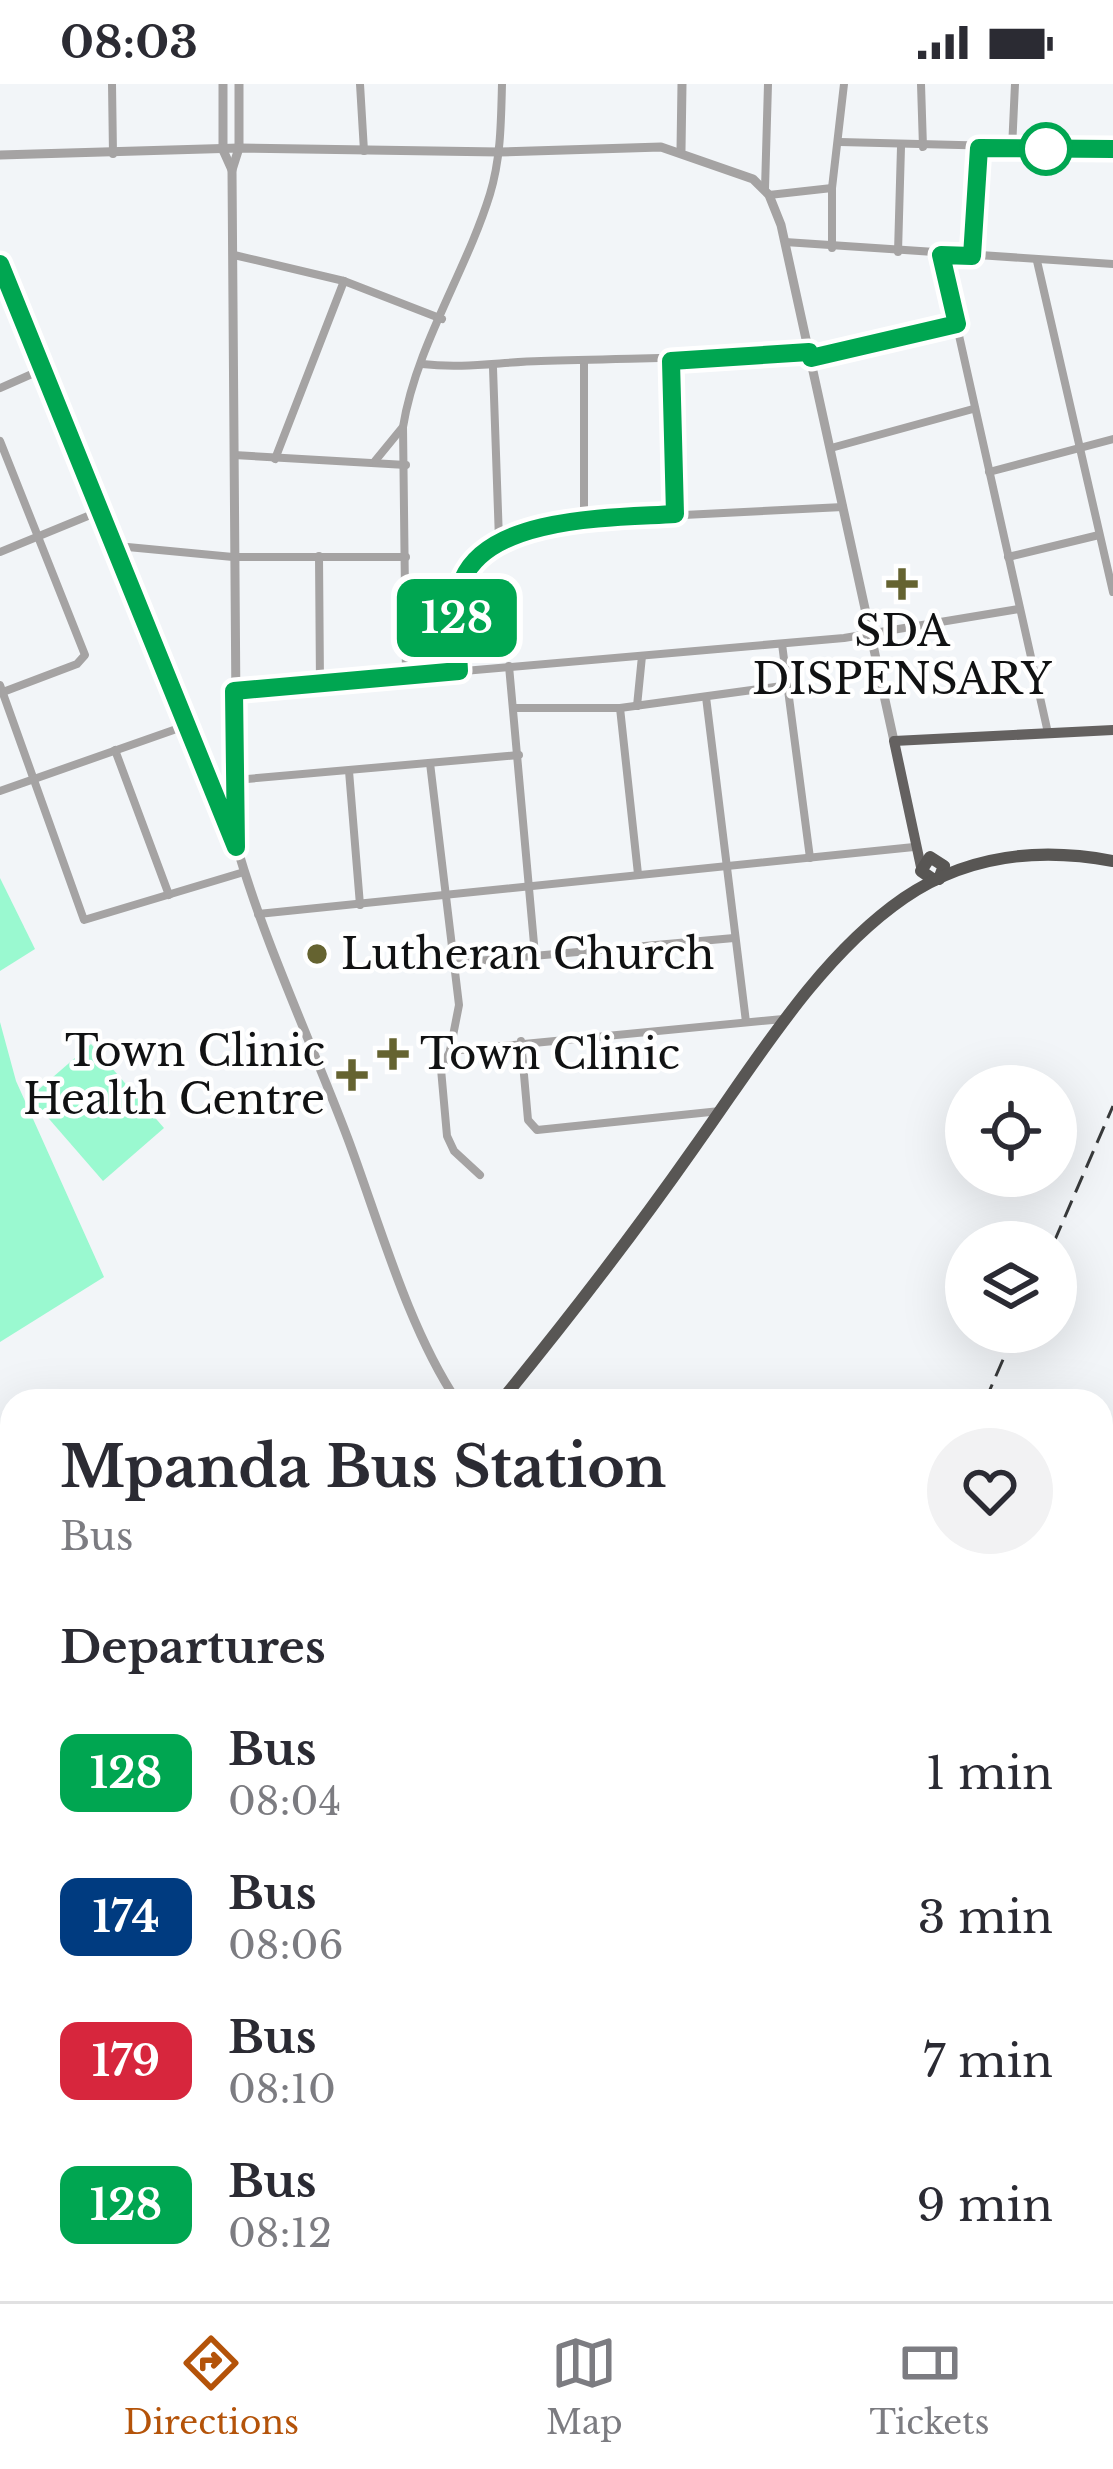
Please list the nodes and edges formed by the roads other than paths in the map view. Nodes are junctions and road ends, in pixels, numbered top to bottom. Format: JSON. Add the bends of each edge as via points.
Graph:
{"nodes":[{"id":1,"x":112,"y":84,"type":"edge"},
{"id":2,"x":223,"y":84,"type":"edge"},
{"id":3,"x":239,"y":84,"type":"edge"},
{"id":4,"x":360,"y":84,"type":"edge"},
{"id":5,"x":502,"y":84,"type":"edge"},
{"id":6,"x":682,"y":84,"type":"edge"},
{"id":7,"x":768,"y":84,"type":"edge"},
{"id":8,"x":844,"y":84,"type":"edge"},
{"id":9,"x":921,"y":84,"type":"edge"},
{"id":10,"x":1015,"y":84,"type":"edge"},
{"id":11,"x":840,"y":142,"type":"junction"},
{"id":12,"x":901,"y":147,"type":"junction"},
{"id":13,"x":923,"y":147,"type":"junction"},
{"id":14,"x":239,"y":148,"type":"junction"},
{"id":15,"x":979,"y":148,"type":"junction"},
{"id":16,"x":1012,"y":148,"type":"junction"},
{"id":17,"x":1113,"y":149,"type":"edge"},
{"id":18,"x":681,"y":150,"type":"junction"},
{"id":19,"x":223,"y":151,"type":"junction"},
{"id":20,"x":364,"y":151,"type":"junction"},
{"id":21,"x":499,"y":152,"type":"junction"},
{"id":22,"x":0,"y":155,"type":"edge"},
{"id":23,"x":113,"y":156,"type":"junction"},
{"id":24,"x":232,"y":170,"type":"junction"},
{"id":25,"x":832,"y":188,"type":"junction"},
{"id":26,"x":767,"y":192,"type":"junction"},
{"id":27,"x":785,"y":242,"type":"junction"},
{"id":28,"x":832,"y":248,"type":"junction"},
{"id":29,"x":898,"y":252,"type":"junction"},
{"id":30,"x":234,"y":255,"type":"junction"},
{"id":31,"x":941,"y":255,"type":"junction"},
{"id":32,"x":972,"y":256,"type":"junction"},
{"id":33,"x":1037,"y":261,"type":"junction"},
{"id":34,"x":0,"y":264,"type":"edge"},
{"id":35,"x":1113,"y":264,"type":"edge"},
{"id":36,"x":344,"y":281,"type":"junction"},
{"id":37,"x":4,"y":286,"type":"edge"},
{"id":38,"x":442,"y":319,"type":"junction"},
{"id":39,"x":957,"y":324,"type":"junction"},
{"id":40,"x":810,"y":355,"type":"junction"},
{"id":41,"x":584,"y":361,"type":"junction"},
{"id":42,"x":671,"y":361,"type":"junction"},
{"id":43,"x":422,"y":364,"type":"junction"},
{"id":44,"x":493,"y":368,"type":"junction"},
{"id":45,"x":41,"y":370,"type":"junction"},
{"id":46,"x":0,"y":388,"type":"edge"},
{"id":47,"x":974,"y":410,"type":"junction"},
{"id":48,"x":403,"y":427,"type":"junction"},
{"id":49,"x":1113,"y":439,"type":"edge"},
{"id":50,"x":0,"y":441,"type":"edge"},
{"id":51,"x":1081,"y":447,"type":"junction"},
{"id":52,"x":831,"y":448,"type":"junction"},
{"id":53,"x":232,"y":455,"type":"junction"},
{"id":54,"x":275,"y":458,"type":"junction"},
{"id":55,"x":375,"y":461,"type":"junction"},
{"id":56,"x":406,"y":465,"type":"junction"},
{"id":57,"x":989,"y":472,"type":"junction"},
{"id":58,"x":843,"y":507,"type":"junction"},
{"id":59,"x":100,"y":511,"type":"junction"},
{"id":60,"x":675,"y":514,"type":"junction"},
{"id":61,"x":584,"y":520,"type":"junction"},
{"id":62,"x":1099,"y":535,"type":"junction"},
{"id":63,"x":38,"y":537,"type":"junction"},
{"id":64,"x":499,"y":540,"type":"junction"},
{"id":65,"x":117,"y":545,"type":"dead end"},
{"id":66,"x":0,"y":552,"type":"edge"},
{"id":67,"x":319,"y":556,"type":"junction"},
{"id":68,"x":233,"y":557,"type":"junction"},
{"id":69,"x":406,"y":557,"type":"junction"},
{"id":70,"x":1007,"y":557,"type":"junction"},
{"id":71,"x":1113,"y":592,"type":"edge"},
{"id":72,"x":1018,"y":609,"type":"junction"},
{"id":73,"x":871,"y":634,"type":"junction"},
{"id":74,"x":782,"y":644,"type":"junction"},
{"id":75,"x":642,"y":656,"type":"junction"},
{"id":76,"x":509,"y":666,"type":"junction"},
{"id":77,"x":459,"y":671,"type":"junction"},
{"id":78,"x":406,"y":677,"type":"junction"},
{"id":79,"x":320,"y":685,"type":"junction"},
{"id":80,"x":789,"y":685,"type":"junction"},
{"id":81,"x":2,"y":688,"type":"edge"},
{"id":82,"x":234,"y":691,"type":"junction"},
{"id":83,"x":706,"y":698,"type":"junction"},
{"id":84,"x":637,"y":706,"type":"junction"},
{"id":85,"x":515,"y":708,"type":"junction"},
{"id":86,"x":620,"y":708,"type":"junction"},
{"id":87,"x":185,"y":726,"type":"junction"},
{"id":88,"x":1113,"y":730,"type":"edge"},
{"id":89,"x":1048,"y":733,"type":"junction"},
{"id":90,"x":894,"y":742,"type":"junction"},
{"id":91,"x":115,"y":750,"type":"junction"},
{"id":92,"x":519,"y":755,"type":"junction"},
{"id":93,"x":430,"y":763,"type":"junction"},
{"id":94,"x":349,"y":771,"type":"junction"},
{"id":95,"x":34,"y":778,"type":"junction"},
{"id":96,"x":235,"y":781,"type":"junction"},
{"id":97,"x":0,"y":791,"type":"edge"},
{"id":98,"x":912,"y":832,"type":"junction"},
{"id":99,"x":236,"y":847,"type":"junction"},
{"id":100,"x":914,"y":847,"type":"junction"},
{"id":101,"x":810,"y":857,"type":"junction"},
{"id":102,"x":936,"y":858,"type":"junction"},
{"id":103,"x":1113,"y":861,"type":"edge"},
{"id":104,"x":974,"y":862,"type":"junction"},
{"id":105,"x":727,"y":866,"type":"junction"},
{"id":106,"x":921,"y":869,"type":"junction"},
{"id":107,"x":244,"y":872,"type":"junction"},
{"id":108,"x":638,"y":874,"type":"junction"},
{"id":109,"x":937,"y":880,"type":"junction"},
{"id":110,"x":530,"y":885,"type":"junction"},
{"id":111,"x":444,"y":894,"type":"junction"},
{"id":112,"x":170,"y":895,"type":"junction"},
{"id":113,"x":904,"y":898,"type":"junction"},
{"id":114,"x":360,"y":904,"type":"junction"},
{"id":115,"x":256,"y":914,"type":"junction"},
{"id":116,"x":734,"y":938,"type":"junction"},
{"id":117,"x":535,"y":955,"type":"junction"},
{"id":118,"x":454,"y":963,"type":"junction"},
{"id":119,"x":789,"y":1019,"type":"junction"},
{"id":120,"x":746,"y":1022,"type":"junction"},
{"id":121,"x":521,"y":1041,"type":"junction"},
{"id":122,"x":450,"y":1052,"type":"junction"},
{"id":123,"x":721,"y":1111,"type":"junction"},
{"id":124,"x":480,"y":1174,"type":"dead end"},
{"id":125,"x":442,"y":1378,"type":"junction"},
{"id":126,"x":443,"y":1389,"type":"edge"},
{"id":127,"x":449,"y":1389,"type":"edge"},
{"id":128,"x":510,"y":1389,"type":"edge"}],
"edges":[{"from":1,"to":23,"type":"street"},
{"from":2,"to":19,"type":"street"},
{"from":3,"to":14,"type":"street"},
{"from":4,"to":20,"type":"street"},
{"from":5,"to":21,"type":"street"},
{"from":6,"to":18,"type":"street"},
{"from":7,"to":26,"type":"street"},
{"from":8,"to":11,"type":"street"},
{"from":9,"to":13,"type":"street"},
{"from":10,"to":16,"type":"street"},
{"from":11,"to":12,"type":"street"},
{"from":11,"to":25,"type":"street"},
{"from":12,"to":13,"type":"street"},
{"from":12,"to":29,"type":"street"},
{"from":13,"to":15,"type":"street"},
{"from":14,"to":19,"type":"street"},
{"from":14,"to":20,"type":"street"},
{"from":14,"to":24,"type":"street"},
{"from":15,"to":16,"type":"street"},
{"from":15,"to":32,"type":"street"},
{"from":16,"to":17,"type":"street"},
{"from":18,"to":21,"type":"street"},
{"from":18,"to":26,"type":"street","via":[[742,173]]},
{"from":19,"to":23,"type":"street"},
{"from":19,"to":24,"type":"street"},
{"from":20,"to":21,"type":"street"},
{"from":21,"to":38,"type":"street"},
{"from":22,"to":23,"type":"street"},
{"from":24,"to":30,"type":"street"},
{"from":25,"to":26,"type":"street"},
{"from":25,"to":28,"type":"street"},
{"from":26,"to":27,"type":"street"},
{"from":27,"to":28,"type":"street"},
{"from":27,"to":40,"type":"street"},
{"from":28,"to":29,"type":"street"},
{"from":29,"to":31,"type":"street"},
{"from":30,"to":36,"type":"street"},
{"from":30,"to":53,"type":"street"},
{"from":31,"to":32,"type":"street"},
{"from":31,"to":39,"type":"street"},
{"from":32,"to":33,"type":"street"},
{"from":33,"to":35,"type":"street"},
{"from":33,"to":51,"type":"street"},
{"from":34,"to":37,"type":"street"},
{"from":36,"to":38,"type":"street"},
{"from":36,"to":54,"type":"street"},
{"from":37,"to":45,"type":"street"},
{"from":38,"to":43,"type":"street"},
{"from":39,"to":40,"type":"street"},
{"from":39,"to":47,"type":"street"},
{"from":40,"to":42,"type":"street"},
{"from":40,"to":52,"type":"street"},
{"from":41,"to":42,"type":"street"},
{"from":41,"to":44,"type":"street"},
{"from":41,"to":61,"type":"street"},
{"from":42,"to":60,"type":"street"},
{"from":43,"to":44,"type":"street"},
{"from":43,"to":48,"type":"street"},
{"from":44,"to":64,"type":"street"},
{"from":45,"to":46,"type":"street"},
{"from":45,"to":59,"type":"street"},
{"from":47,"to":52,"type":"street"},
{"from":47,"to":57,"type":"street"},
{"from":48,"to":55,"type":"street"},
{"from":48,"to":56,"type":"street"},
{"from":49,"to":51,"type":"street"},
{"from":50,"to":63,"type":"street"},
{"from":51,"to":57,"type":"street"},
{"from":51,"to":62,"type":"street"},
{"from":52,"to":58,"type":"street"},
{"from":53,"to":54,"type":"street"},
{"from":53,"to":68,"type":"street"},
{"from":54,"to":55,"type":"street"},
{"from":55,"to":56,"type":"street"},
{"from":56,"to":69,"type":"street"},
{"from":57,"to":70,"type":"street"},
{"from":58,"to":60,"type":"street"},
{"from":58,"to":73,"type":"street"},
{"from":59,"to":63,"type":"street"},
{"from":59,"to":87,"type":"street"},
{"from":60,"to":61,"type":"street"},
{"from":61,"to":64,"type":"street"},
{"from":62,"to":70,"type":"street"},
{"from":62,"to":71,"type":"street"},
{"from":63,"to":66,"type":"street"},
{"from":63,"to":81,"type":"street","via":[[85,655]]},
{"from":64,"to":77,"type":"street","via":[[472,564],[458,591]]},
{"from":65,"to":68,"type":"street"},
{"from":67,"to":68,"type":"street"},
{"from":67,"to":69,"type":"street"},
{"from":67,"to":79,"type":"street"},
{"from":68,"to":82,"type":"street"},
{"from":69,"to":78,"type":"street"},
{"from":70,"to":72,"type":"street"},
{"from":72,"to":73,"type":"street"},
{"from":72,"to":89,"type":"street"},
{"from":73,"to":74,"type":"street"},
{"from":73,"to":90,"type":"street"},
{"from":74,"to":75,"type":"street"},
{"from":74,"to":80,"type":"street"},
{"from":75,"to":76,"type":"street"},
{"from":75,"to":84,"type":"street"},
{"from":76,"to":77,"type":"street"},
{"from":76,"to":85,"type":"street"},
{"from":77,"to":78,"type":"street"},
{"from":78,"to":79,"type":"street"},
{"from":79,"to":82,"type":"street"},
{"from":80,"to":83,"type":"street"},
{"from":80,"to":101,"type":"street"},
{"from":81,"to":95,"type":"street"},
{"from":82,"to":96,"type":"street"},
{"from":83,"to":84,"type":"street"},
{"from":83,"to":105,"type":"street"},
{"from":84,"to":86,"type":"street"},
{"from":85,"to":86,"type":"street"},
{"from":85,"to":92,"type":"street"},
{"from":86,"to":108,"type":"street"},
{"from":87,"to":91,"type":"street"},
{"from":87,"to":99,"type":"street"},
{"from":88,"to":89,"type":"main road"},
{"from":89,"to":90,"type":"main road"},
{"from":90,"to":98,"type":"main road"},
{"from":91,"to":95,"type":"street"},
{"from":91,"to":112,"type":"street"},
{"from":92,"to":93,"type":"street"},
{"from":92,"to":110,"type":"street"},
{"from":93,"to":94,"type":"street"},
{"from":93,"to":111,"type":"street"},
{"from":94,"to":96,"type":"street"},
{"from":94,"to":114,"type":"street"},
{"from":95,"to":97,"type":"street"},
{"from":95,"to":112,"type":"street","via":[[84,920]]},
{"from":96,"to":99,"type":"street"},
{"from":98,"to":100,"type":"main road"},
{"from":98,"to":102,"type":"main road"},
{"from":99,"to":107,"type":"street"},
{"from":100,"to":101,"type":"street"},
{"from":100,"to":106,"type":"main road"},
{"from":101,"to":105,"type":"street"},
{"from":102,"to":104,"type":"highway"},
{"from":102,"to":106,"type":"highway"},
{"from":102,"to":109,"type":"highway","via":[[944,870]]},
{"from":103,"to":104,"type":"highway","via":[[1050,853]]},
{"from":104,"to":109,"type":"highway"},
{"from":105,"to":108,"type":"street"},
{"from":105,"to":116,"type":"street"},
{"from":106,"to":109,"type":"highway"},
{"from":106,"to":113,"type":"highway"},
{"from":107,"to":112,"type":"street"},
{"from":107,"to":115,"type":"street"},
{"from":108,"to":110,"type":"street"},
{"from":109,"to":113,"type":"highway"},
{"from":110,"to":111,"type":"street"},
{"from":110,"to":117,"type":"street"},
{"from":111,"to":114,"type":"street"},
{"from":111,"to":118,"type":"street"},
{"from":113,"to":119,"type":"highway","via":[[841,955]]},
{"from":114,"to":115,"type":"street"},
{"from":115,"to":125,"type":"street"},
{"from":116,"to":117,"type":"street"},
{"from":116,"to":120,"type":"street"},
{"from":117,"to":118,"type":"street"},
{"from":118,"to":122,"type":"street","via":[[459,1005]]},
{"from":119,"to":120,"type":"street"},
{"from":119,"to":123,"type":"highway"},
{"from":120,"to":121,"type":"street"},
{"from":121,"to":122,"type":"street"},
{"from":121,"to":123,"type":"street","via":[[528,1120],[537,1130]]},
{"from":122,"to":124,"type":"street","via":[[441,1069],[447,1136]]},
{"from":123,"to":128,"type":"highway"},
{"from":125,"to":126,"type":"street"},
{"from":125,"to":127,"type":"street"}]}
